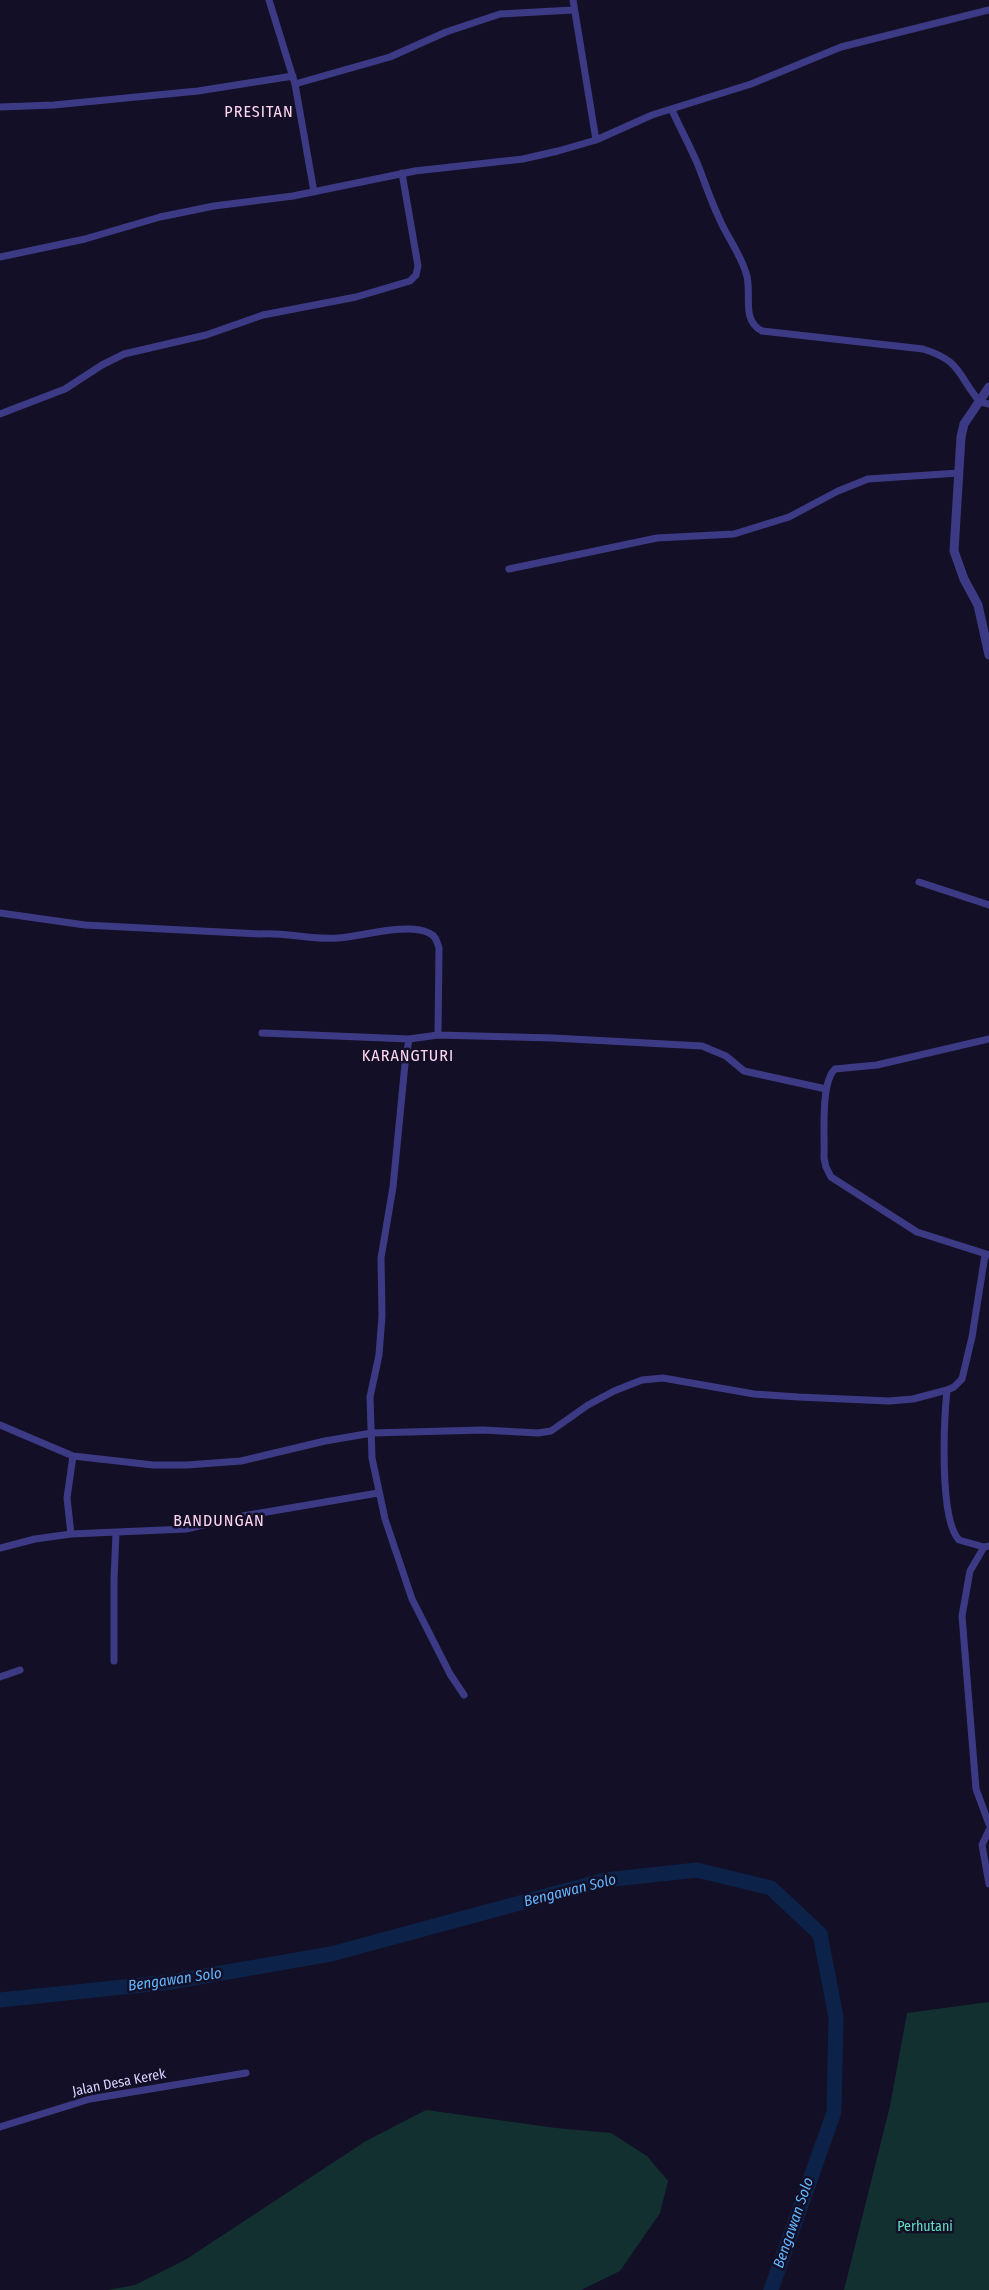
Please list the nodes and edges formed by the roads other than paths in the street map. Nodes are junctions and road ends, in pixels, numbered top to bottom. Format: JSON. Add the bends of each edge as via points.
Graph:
{"nodes":[{"id":1,"x":270,"y":0,"type":"edge"},
{"id":2,"x":573,"y":0,"type":"edge"},
{"id":3,"x":573,"y":10,"type":"junction"},
{"id":4,"x":989,"y":10,"type":"edge"},
{"id":5,"x":293,"y":76,"type":"junction"},
{"id":6,"x":295,"y":84,"type":"junction"},
{"id":7,"x":0,"y":107,"type":"edge"},
{"id":8,"x":672,"y":110,"type":"junction"},
{"id":9,"x":596,"y":140,"type":"junction"},
{"id":10,"x":402,"y":173,"type":"junction"},
{"id":11,"x":314,"y":192,"type":"junction"},
{"id":12,"x":0,"y":257,"type":"edge"},
{"id":13,"x":989,"y":387,"type":"edge"},
{"id":14,"x":985,"y":403,"type":"edge"},
{"id":15,"x":0,"y":414,"type":"edge"},
{"id":16,"x":959,"y":473,"type":"junction"},
{"id":17,"x":509,"y":569,"type":"dead end"},
{"id":18,"x":989,"y":655,"type":"edge"},
{"id":19,"x":919,"y":882,"type":"dead end"},
{"id":20,"x":989,"y":905,"type":"edge"},
{"id":21,"x":0,"y":913,"type":"edge"},
{"id":22,"x":262,"y":1033,"type":"dead end"},
{"id":23,"x":438,"y":1035,"type":"junction"},
{"id":24,"x":409,"y":1038,"type":"junction"},
{"id":25,"x":989,"y":1039,"type":"edge"},
{"id":26,"x":826,"y":1089,"type":"junction"},
{"id":27,"x":987,"y":1255,"type":"edge"},
{"id":28,"x":947,"y":1390,"type":"junction"},
{"id":29,"x":0,"y":1425,"type":"edge"},
{"id":30,"x":372,"y":1433,"type":"junction"},
{"id":31,"x":73,"y":1456,"type":"junction"},
{"id":32,"x":378,"y":1493,"type":"junction"},
{"id":33,"x":116,"y":1533,"type":"junction"},
{"id":34,"x":70,"y":1534,"type":"junction"},
{"id":35,"x":987,"y":1547,"type":"edge"},
{"id":36,"x":0,"y":1548,"type":"edge"},
{"id":37,"x":114,"y":1661,"type":"dead end"},
{"id":38,"x":20,"y":1670,"type":"dead end"},
{"id":39,"x":0,"y":1677,"type":"edge"},
{"id":40,"x":464,"y":1695,"type":"dead end"},
{"id":41,"x":989,"y":1824,"type":"edge"},
{"id":42,"x":989,"y":1830,"type":"edge"},
{"id":43,"x":989,"y":1884,"type":"edge"},
{"id":44,"x":246,"y":2073,"type":"dead end"},
{"id":45,"x":0,"y":2127,"type":"edge"}],
"edges":[{"from":1,"to":5,"type":"street"},
{"from":2,"to":3,"type":"street"},
{"from":3,"to":6,"type":"street","via":[[500,14],[446,32],[390,57]]},
{"from":3,"to":9,"type":"street"},
{"from":4,"to":8,"type":"street","via":[[841,47],[751,84]]},
{"from":5,"to":6,"type":"street"},
{"from":5,"to":7,"type":"street","via":[[198,91]]},
{"from":6,"to":11,"type":"street"},
{"from":8,"to":9,"type":"street","via":[[652,115]]},
{"from":8,"to":14,"type":"street","via":[[719,219],[746,271],[750,286],[748,310],[756,328],[923,349],[948,359]]},
{"from":9,"to":10,"type":"street","via":[[523,159]]},
{"from":10,"to":11,"type":"street"},
{"from":10,"to":15,"type":"street","via":[[418,266],[410,280],[356,298],[296,307],[206,335],[124,354],[65,390]]},
{"from":11,"to":12,"type":"street","via":[[160,217],[85,239]]},
{"from":13,"to":14,"type":"street"},
{"from":14,"to":16,"type":"street","via":[[964,424]]},
{"from":16,"to":17,"type":"street","via":[[868,479],[788,517],[734,534],[656,538]]},
{"from":16,"to":18,"type":"street","via":[[954,551],[960,572],[978,605]]},
{"from":19,"to":20,"type":"street"},
{"from":21,"to":23,"type":"street","via":[[85,925],[320,938],[386,930],[429,932],[436,938],[439,948]]},
{"from":22,"to":24,"type":"street"},
{"from":23,"to":24,"type":"street"},
{"from":23,"to":26,"type":"street","via":[[702,1046],[726,1056],[744,1071]]},
{"from":24,"to":30,"type":"street","via":[[393,1187],[381,1258],[382,1316],[379,1355],[370,1397]]},
{"from":25,"to":26,"type":"street","via":[[877,1065],[840,1068],[831,1073]]},
{"from":26,"to":27,"type":"street","via":[[824,1158],[832,1177],[917,1232]]},
{"from":27,"to":28,"type":"street","via":[[962,1379]]},
{"from":28,"to":30,"type":"street","via":[[897,1400],[836,1400],[754,1394],[664,1378],[642,1380],[614,1391],[551,1431]]},
{"from":28,"to":35,"type":"street","via":[[944,1450],[953,1530],[959,1540]]},
{"from":29,"to":31,"type":"street"},
{"from":30,"to":31,"type":"street","via":[[241,1461],[153,1465]]},
{"from":30,"to":32,"type":"street"},
{"from":31,"to":34,"type":"street","via":[[67,1498]]},
{"from":32,"to":33,"type":"street","via":[[186,1529]]},
{"from":32,"to":40,"type":"street","via":[[412,1599]]},
{"from":33,"to":34,"type":"street"},
{"from":33,"to":37,"type":"street"},
{"from":34,"to":36,"type":"street"},
{"from":35,"to":41,"type":"street","via":[[970,1571],[962,1616],[976,1789]]},
{"from":38,"to":39,"type":"street"},
{"from":42,"to":43,"type":"street","via":[[982,1845]]},
{"from":44,"to":45,"type":"street","name":"Jalan Desa Kerek","via":[[90,2099]]}]}
